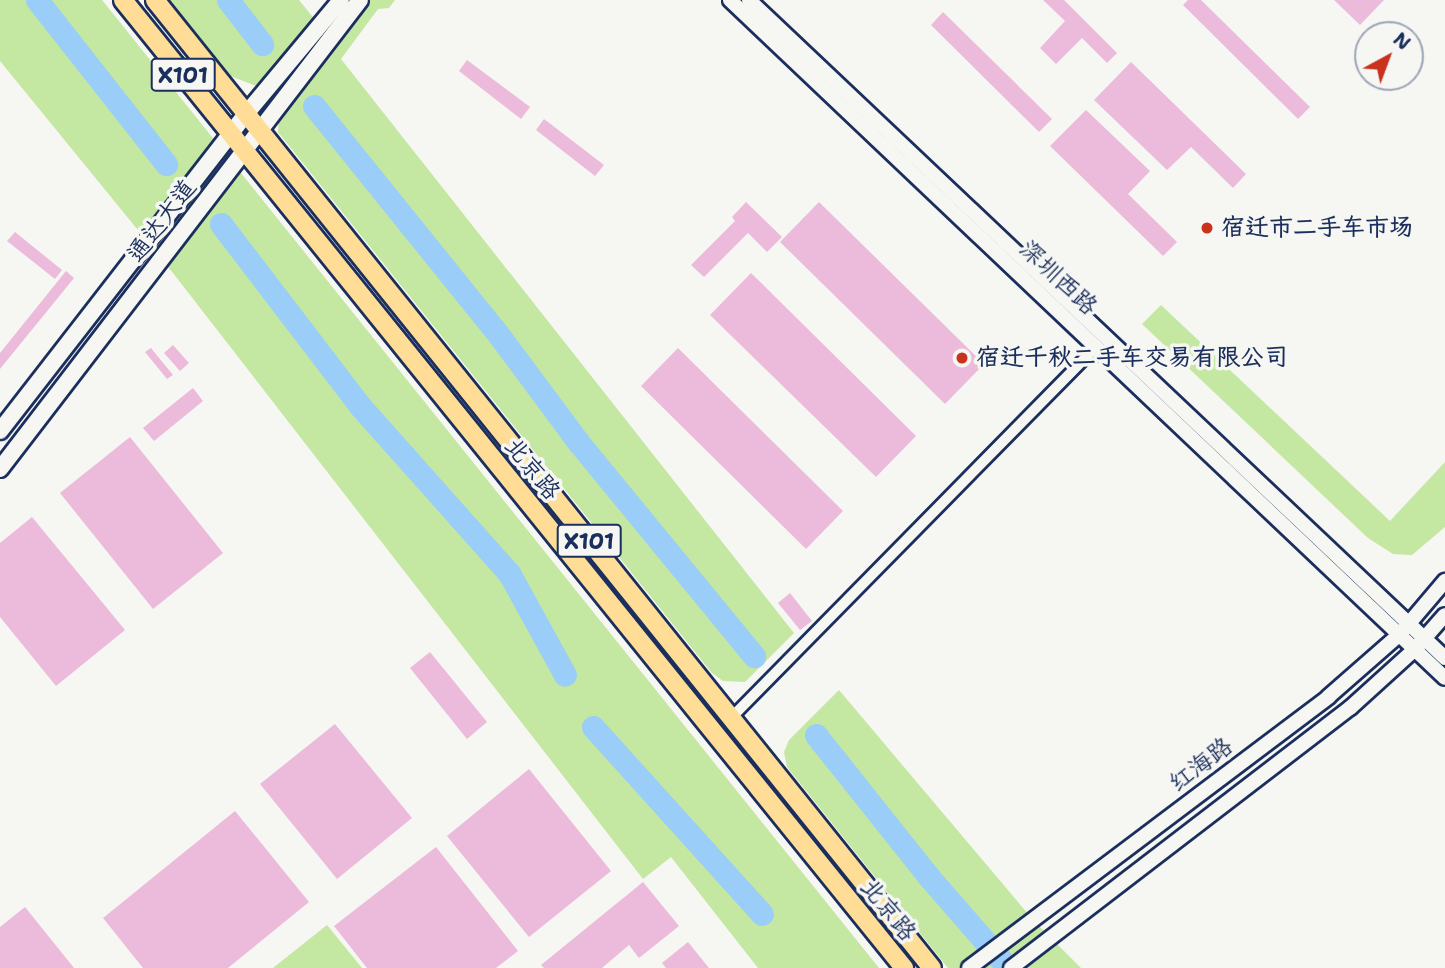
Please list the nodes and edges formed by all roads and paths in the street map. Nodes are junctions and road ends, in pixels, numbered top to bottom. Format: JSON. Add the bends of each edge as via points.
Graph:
{"nodes":[{"id":1,"x":123,"y":0,"type":"edge"},
{"id":2,"x":155,"y":0,"type":"edge"},
{"id":3,"x":341,"y":0,"type":"edge"},
{"id":4,"x":360,"y":0,"type":"edge"},
{"id":5,"x":730,"y":0,"type":"edge"},
{"id":6,"x":748,"y":0,"type":"edge"},
{"id":7,"x":246,"y":114,"type":"junction"},
{"id":8,"x":258,"y":129,"type":"junction"},
{"id":9,"x":231,"y":134,"type":"junction"},
{"id":10,"x":243,"y":150,"type":"junction"},
{"id":11,"x":1097,"y":346,"type":"junction"},
{"id":12,"x":0,"y":431,"type":"edge"},
{"id":13,"x":0,"y":468,"type":"edge"},
{"id":14,"x":1445,"y":581,"type":"edge"},
{"id":15,"x":1445,"y":615,"type":"edge"},
{"id":16,"x":1404,"y":629,"type":"junction"},
{"id":17,"x":1420,"y":644,"type":"junction"},
{"id":18,"x":1445,"y":658,"type":"edge"},
{"id":19,"x":1445,"y":678,"type":"edge"},
{"id":20,"x":731,"y":718,"type":"junction"},
{"id":21,"x":904,"y":968,"type":"edge"},
{"id":22,"x":932,"y":968,"type":"edge"},
{"id":23,"x":969,"y":968,"type":"edge"},
{"id":24,"x":1012,"y":968,"type":"edge"}],
"edges":[{"from":1,"to":9,"type":"main road","name":"北京路","number":"X101"},
{"from":2,"to":7,"type":"main road","name":"北京路","number":"X101"},
{"from":3,"to":7,"type":"main road","name":"通达大道"},
{"from":4,"to":8,"type":"main road","name":"通达大道"},
{"from":5,"to":11,"type":"street","name":"深圳西路"},
{"from":6,"to":16,"type":"street","name":"深圳西路"},
{"from":7,"to":8,"type":"main road","name":"北京路","number":"X101"},
{"from":7,"to":9,"type":"main road","name":"通达大道"},
{"from":8,"to":10,"type":"main road","name":"通达大道"},
{"from":8,"to":20,"type":"main road","name":"北京路","number":"X101"},
{"from":9,"to":10,"type":"main road","name":"北京路","number":"X101"},
{"from":9,"to":12,"type":"main road","name":"通达大道"},
{"from":10,"to":13,"type":"main road","name":"通达大道"},
{"from":10,"to":21,"type":"main road","name":"北京路","number":"X101"},
{"from":11,"to":16,"type":"street","name":"深圳西路"},
{"from":11,"to":20,"type":"street"},
{"from":14,"to":16,"type":"street","name":"红海路"},
{"from":15,"to":17,"type":"street","name":"红海路"},
{"from":16,"to":17,"type":"street","name":"深圳西路"},
{"from":16,"to":23,"type":"street","name":"红海路","via":[[1328,697]]},
{"from":17,"to":18,"type":"street","name":"深圳西路"},
{"from":17,"to":19,"type":"street","name":"深圳西路"},
{"from":17,"to":24,"type":"street","name":"红海路","via":[[1350,708]]},
{"from":20,"to":22,"type":"main road","name":"北京路","number":"X101"}]}
